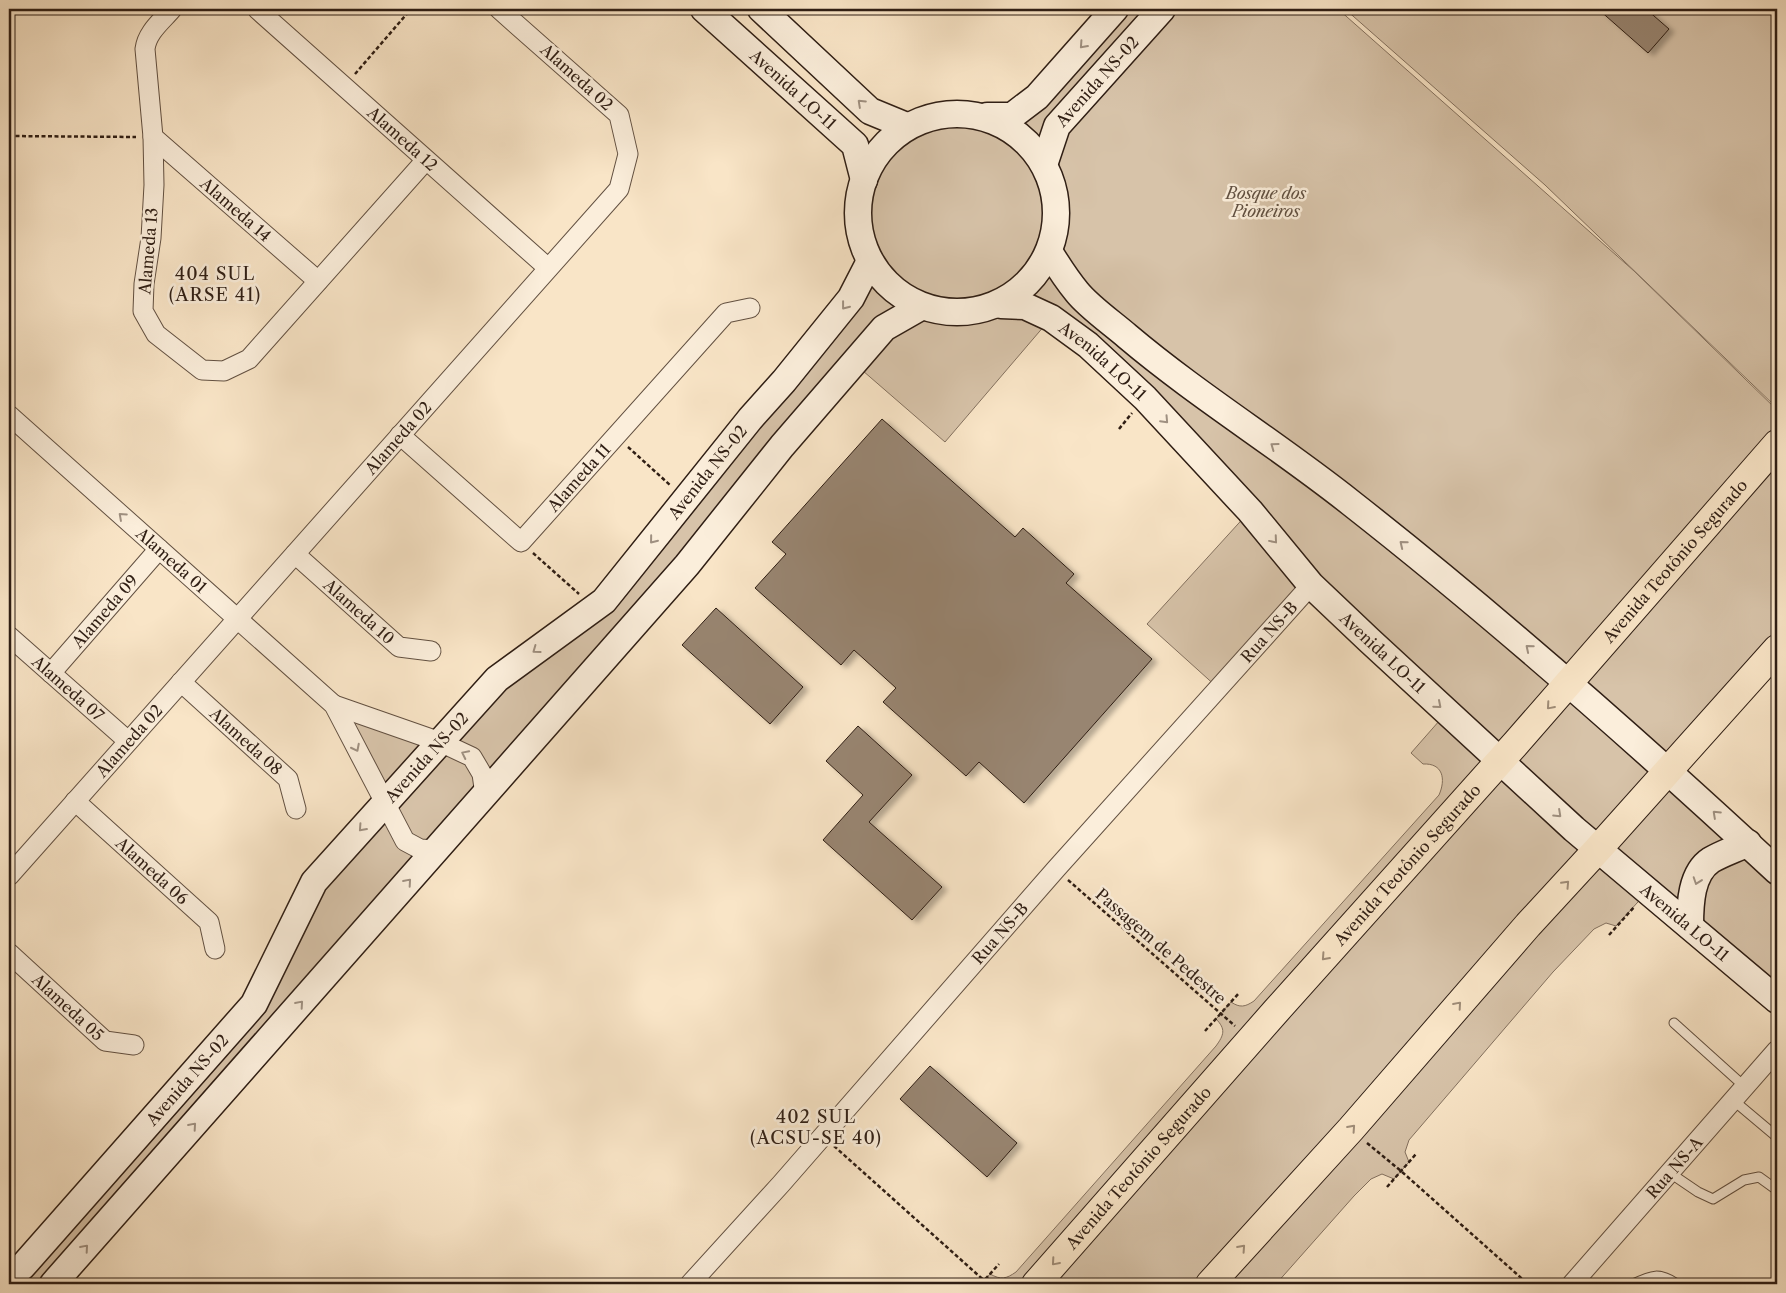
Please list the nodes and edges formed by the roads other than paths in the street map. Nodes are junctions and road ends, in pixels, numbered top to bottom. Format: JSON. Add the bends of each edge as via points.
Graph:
{"nodes":[{"id":1,"x":172,"y":9,"type":"edge"},
{"id":2,"x":257,"y":9,"type":"edge"},
{"id":3,"x":499,"y":9,"type":"edge"},
{"id":4,"x":704,"y":9,"type":"edge"},
{"id":5,"x":761,"y":9,"type":"edge"},
{"id":6,"x":1115,"y":9,"type":"edge"},
{"id":7,"x":1162,"y":9,"type":"edge"},
{"id":8,"x":987,"y":116,"type":"junction"},
{"id":9,"x":904,"y":125,"type":"junction"},
{"id":10,"x":153,"y":137,"type":"junction"},
{"id":11,"x":426,"y":160,"type":"junction"},
{"id":12,"x":1045,"y":162,"type":"junction"},
{"id":13,"x":864,"y":180,"type":"junction"},
{"id":14,"x":1050,"y":252,"type":"junction"},
{"id":15,"x":869,"y":263,"type":"junction"},
{"id":16,"x":548,"y":268,"type":"junction"},
{"id":17,"x":318,"y":281,"type":"junction"},
{"id":18,"x":1001,"y":306,"type":"junction"},
{"id":19,"x":750,"y":308,"type":"dead end"},
{"id":20,"x":919,"y":308,"type":"junction"},
{"id":21,"x":9,"y":415,"type":"edge"},
{"id":22,"x":400,"y":434,"type":"junction"},
{"id":23,"x":1777,"y":444,"type":"edge"},
{"id":24,"x":159,"y":549,"type":"junction"},
{"id":25,"x":295,"y":554,"type":"junction"},
{"id":26,"x":1311,"y":585,"type":"junction"},
{"id":27,"x":237,"y":618,"type":"junction"},
{"id":28,"x":9,"y":636,"type":"edge"},
{"id":29,"x":1777,"y":649,"type":"edge"},
{"id":30,"x":431,"y":651,"type":"dead end"},
{"id":31,"x":51,"y":672,"type":"junction"},
{"id":32,"x":181,"y":682,"type":"junction"},
{"id":33,"x":1570,"y":683,"type":"junction"},
{"id":34,"x":334,"y":705,"type":"junction"},
{"id":35,"x":128,"y":741,"type":"junction"},
{"id":36,"x":440,"y":742,"type":"junction"},
{"id":37,"x":1501,"y":761,"type":"junction"},
{"id":38,"x":1669,"y":771,"type":"junction"},
{"id":39,"x":485,"y":795,"type":"junction"},
{"id":40,"x":75,"y":801,"type":"junction"},
{"id":41,"x":385,"y":803,"type":"junction"},
{"id":42,"x":296,"y":809,"type":"dead end"},
{"id":43,"x":1748,"y":843,"type":"junction"},
{"id":44,"x":1598,"y":849,"type":"junction"},
{"id":45,"x":436,"y":850,"type":"junction"},
{"id":46,"x":13,"y":864,"type":"edge"},
{"id":47,"x":1777,"y":871,"type":"edge"},
{"id":48,"x":1690,"y":926,"type":"junction"},
{"id":49,"x":214,"y":949,"type":"dead end"},
{"id":50,"x":9,"y":953,"type":"edge"},
{"id":51,"x":1777,"y":1000,"type":"edge"},
{"id":52,"x":1674,"y":1023,"type":"dead end"},
{"id":53,"x":134,"y":1045,"type":"dead end"},
{"id":54,"x":1777,"y":1050,"type":"edge"},
{"id":55,"x":1739,"y":1094,"type":"junction"},
{"id":56,"x":1777,"y":1137,"type":"edge"},
{"id":57,"x":1670,"y":1173,"type":"junction"},
{"id":58,"x":1777,"y":1190,"type":"edge"},
{"id":59,"x":9,"y":1274,"type":"edge"},
{"id":60,"x":53,"y":1284,"type":"edge"},
{"id":61,"x":690,"y":1284,"type":"edge"},
{"id":62,"x":1036,"y":1284,"type":"edge"},
{"id":63,"x":1210,"y":1284,"type":"edge"},
{"id":64,"x":1572,"y":1284,"type":"edge"},
{"id":65,"x":1633,"y":1284,"type":"edge"},
{"id":66,"x":1677,"y":1284,"type":"edge"}],
"edges":[{"from":1,"to":10,"type":"street","name":"Alameda 13","via":[[146,41]]},
{"from":2,"to":11,"type":"street","name":"Alameda 12"},
{"from":3,"to":16,"type":"street","name":"Alameda 02","via":[[619,115],[628,154],[619,189]]},
{"from":4,"to":13,"type":"street","name":"Avenida LO-11","via":[[855,145]]},
{"from":9,"to":5,"type":"street","one_way":true,"via":[[870,111]]},
{"from":6,"to":8,"type":"street","one_way":true,"via":[[1037,97],[1012,116]]},
{"from":7,"to":12,"type":"street","name":"Avenida NS-02","via":[[1057,126]]},
{"from":8,"to":9,"type":"street","via":[[941,113]]},
{"from":8,"to":12,"type":"street","via":[[1012,131]]},
{"from":9,"to":13,"type":"street","via":[[878,150]]},
{"from":10,"to":17,"type":"street","name":"Alameda 14"},
{"from":10,"to":17,"type":"street","name":"Alameda 13","via":[[151,238],[143,311],[156,334],[202,370],[224,371],[249,359]]},
{"from":11,"to":16,"type":"street","name":"Alameda 12"},
{"from":11,"to":17,"type":"street","name":"Alameda 13"},
{"from":12,"to":14,"type":"street","via":[[1056,216]]},
{"from":13,"to":15,"type":"street","via":[[859,207]]},
{"from":14,"to":18,"type":"street","via":[[1032,278]]},
{"from":33,"to":14,"type":"street","one_way":true,"via":[[1455,585],[1349,501],[1158,362],[1078,294]]},
{"from":15,"to":20,"type":"street"},
{"from":15,"to":36,"type":"street","name":"Avenida NS-02","one_way":true,"via":[[851,298],[604,601],[496,679]]},
{"from":16,"to":22,"type":"street","name":"Alameda 02"},
{"from":18,"to":20,"type":"street","name":"Avenida LO-11","via":[[963,312]]},
{"from":18,"to":26,"type":"street","name":"Avenida LO-11","one_way":true,"via":[[1025,306],[1051,318],[1088,345],[1145,398],[1250,511]]},
{"from":19,"to":22,"type":"street","name":"Alameda 11","via":[[726,313],[521,542]]},
{"from":20,"to":39,"type":"street","via":[[884,328],[782,446],[687,565]]},
{"from":24,"to":21,"type":"street","name":"Alameda 01","one_way":true},
{"from":22,"to":25,"type":"street","name":"Alameda 02"},
{"from":23,"to":33,"type":"main road","name":"Avenida Teotônio Segurado"},
{"from":24,"to":27,"type":"street","name":"Alameda 01"},
{"from":24,"to":31,"type":"street","name":"Alameda 09"},
{"from":25,"to":27,"type":"street","name":"Alameda 02"},
{"from":25,"to":30,"type":"street","name":"Alameda 10","via":[[399,647]]},
{"from":26,"to":37,"type":"street","name":"Avenida LO-11","one_way":true},
{"from":26,"to":61,"type":"street","name":"Rua NS-B"},
{"from":27,"to":32,"type":"street","name":"Alameda 02"},
{"from":27,"to":34,"type":"street","name":"Alameda 01"},
{"from":28,"to":31,"type":"street","name":"Alameda 07"},
{"from":29,"to":38,"type":"main road"},
{"from":31,"to":35,"type":"street","name":"Alameda 07"},
{"from":32,"to":35,"type":"street","name":"Alameda 02"},
{"from":32,"to":42,"type":"street","name":"Alameda 08","via":[[288,779]]},
{"from":33,"to":37,"type":"main road","name":"Avenida Teotônio Segurado","one_way":true},
{"from":33,"to":38,"type":"street"},
{"from":34,"to":36,"type":"street","name":"Alameda 01"},
{"from":34,"to":41,"type":"street","name":"Alameda 01","one_way":true},
{"from":35,"to":40,"type":"street","name":"Alameda 02"},
{"from":39,"to":36,"type":"street","name":"Alameda 01","one_way":true,"via":[[482,774],[472,756]]},
{"from":36,"to":41,"type":"street","name":"Avenida NS-02"},
{"from":37,"to":44,"type":"street","name":"Avenida LO-11","one_way":true},
{"from":37,"to":62,"type":"main road","name":"Avenida Teotônio Segurado","one_way":true},
{"from":43,"to":38,"type":"street","one_way":true},
{"from":38,"to":44,"type":"main road"},
{"from":39,"to":45,"type":"street"},
{"from":40,"to":46,"type":"street","name":"Alameda 02"},
{"from":40,"to":49,"type":"street","name":"Alameda 06","via":[[209,922]]},
{"from":41,"to":45,"type":"street","name":"Alameda 01","via":[[404,841],[420,849]]},
{"from":41,"to":59,"type":"street","name":"Avenida NS-02","one_way":true,"via":[[314,882],[254,1004],[22,1267]]},
{"from":43,"to":47,"type":"street"},
{"from":43,"to":48,"type":"street","one_way":true,"via":[[1703,867],[1690,906]]},
{"from":44,"to":48,"type":"street","name":"Avenida LO-11"},
{"from":63,"to":44,"type":"main road","one_way":true},
{"from":60,"to":45,"type":"street","one_way":true},
{"from":48,"to":51,"type":"street","name":"Avenida LO-11"},
{"from":50,"to":53,"type":"street","name":"Alameda 05","via":[[105,1041]]},
{"from":52,"to":55,"type":"lane"},
{"from":54,"to":55,"type":"street","name":"Rua NS-A"},
{"from":55,"to":56,"type":"lane"},
{"from":55,"to":57,"type":"street","name":"Rua NS-A"},
{"from":57,"to":58,"type":"lane","via":[[1713,1198],[1744,1180],[1759,1177]]},
{"from":57,"to":64,"type":"street","name":"Rua NS-A"},
{"from":65,"to":66,"type":"lane","via":[[1651,1276],[1665,1276]]}]}
